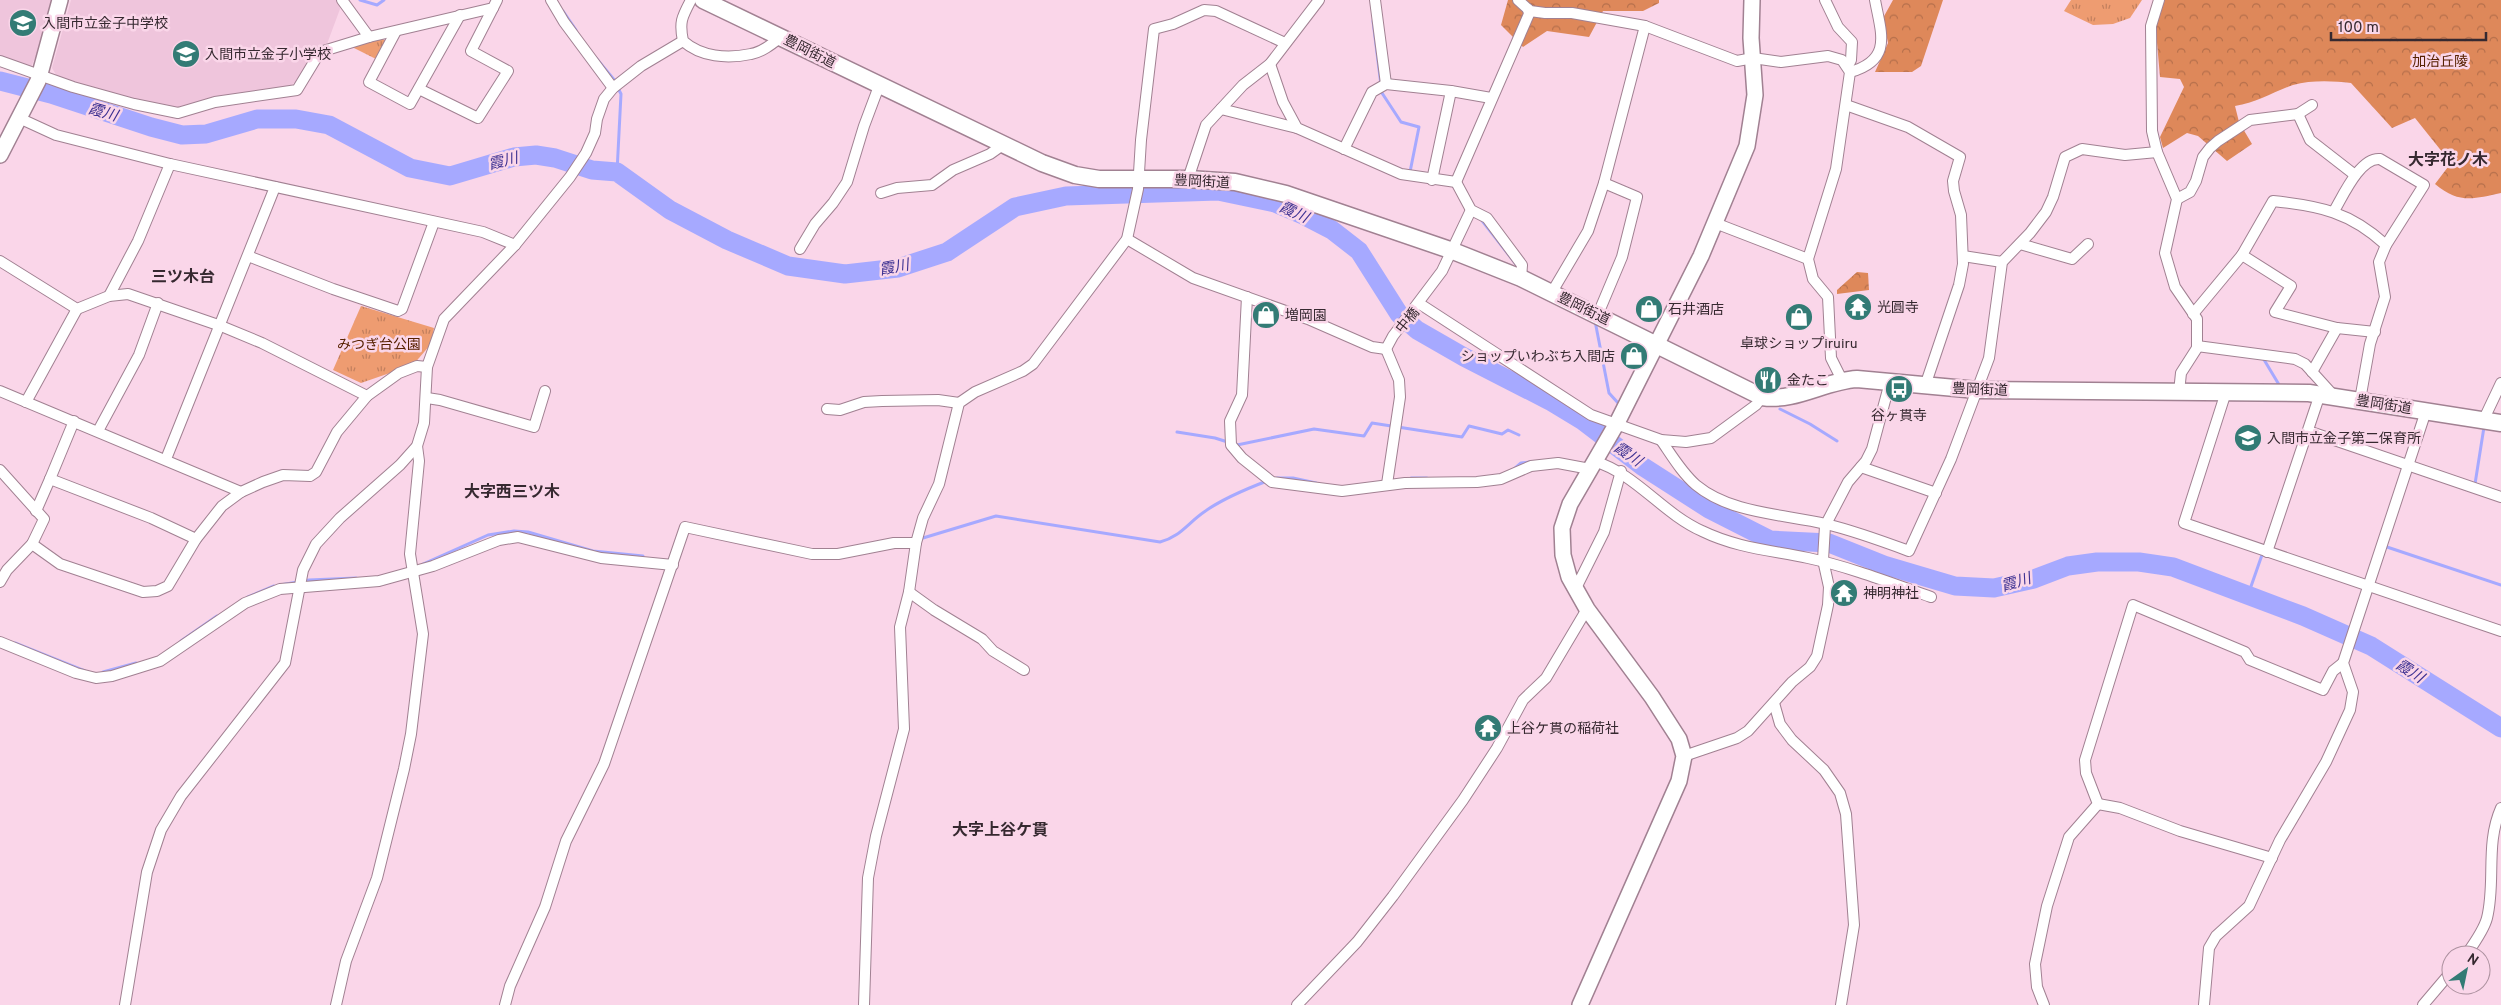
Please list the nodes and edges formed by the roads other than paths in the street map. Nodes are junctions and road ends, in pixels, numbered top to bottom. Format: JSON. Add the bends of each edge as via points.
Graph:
{"nodes":[{"id":1,"x":60,"y":0,"type":"edge"},
{"id":2,"x":342,"y":0,"type":"edge"},
{"id":3,"x":551,"y":0,"type":"edge"},
{"id":4,"x":691,"y":0,"type":"edge"},
{"id":5,"x":703,"y":0,"type":"edge"},
{"id":6,"x":1319,"y":0,"type":"edge"},
{"id":7,"x":1375,"y":0,"type":"edge"},
{"id":8,"x":1518,"y":0,"type":"edge"},
{"id":9,"x":1752,"y":0,"type":"edge"},
{"id":10,"x":1825,"y":0,"type":"edge"},
{"id":11,"x":1885,"y":0,"type":"edge"},
{"id":12,"x":2159,"y":0,"type":"edge"},
{"id":13,"x":495,"y":4,"type":"edge"},
{"id":14,"x":1876,"y":5,"type":"edge"},
{"id":15,"x":1528,"y":9,"type":"junction"},
{"id":16,"x":460,"y":15,"type":"junction"},
{"id":17,"x":1645,"y":26,"type":"junction"},
{"id":18,"x":395,"y":33,"type":"junction"},
{"id":19,"x":368,"y":37,"type":"junction"},
{"id":20,"x":781,"y":37,"type":"junction"},
{"id":21,"x":683,"y":41,"type":"junction"},
{"id":22,"x":1285,"y":43,"type":"junction"},
{"id":23,"x":1753,"y":58,"type":"junction"},
{"id":24,"x":0,"y":61,"type":"edge"},
{"id":25,"x":1270,"y":64,"type":"junction"},
{"id":26,"x":1849,"y":69,"type":"junction"},
{"id":27,"x":39,"y":78,"type":"junction"},
{"id":28,"x":1386,"y":84,"type":"junction"},
{"id":29,"x":616,"y":86,"type":"junction"},
{"id":30,"x":880,"y":86,"type":"junction"},
{"id":31,"x":419,"y":90,"type":"junction"},
{"id":32,"x":1451,"y":91,"type":"junction"},
{"id":33,"x":1491,"y":98,"type":"junction"},
{"id":34,"x":1846,"y":105,"type":"junction"},
{"id":35,"x":2312,"y":105,"type":"dead end"},
{"id":36,"x":1221,"y":109,"type":"junction"},
{"id":37,"x":21,"y":114,"type":"junction"},
{"id":38,"x":2298,"y":114,"type":"junction"},
{"id":39,"x":1297,"y":128,"type":"junction"},
{"id":40,"x":1004,"y":144,"type":"junction"},
{"id":41,"x":1344,"y":149,"type":"junction"},
{"id":42,"x":2157,"y":152,"type":"junction"},
{"id":43,"x":0,"y":155,"type":"edge"},
{"id":44,"x":170,"y":164,"type":"junction"},
{"id":45,"x":2355,"y":175,"type":"junction"},
{"id":46,"x":1188,"y":179,"type":"junction"},
{"id":47,"x":1432,"y":180,"type":"junction"},
{"id":48,"x":1456,"y":182,"type":"junction"},
{"id":49,"x":1604,"y":183,"type":"junction"},
{"id":50,"x":1138,"y":184,"type":"junction"},
{"id":51,"x":275,"y":187,"type":"junction"},
{"id":52,"x":881,"y":194,"type":"dead end"},
{"id":53,"x":2177,"y":199,"type":"junction"},
{"id":54,"x":1471,"y":210,"type":"junction"},
{"id":55,"x":2334,"y":211,"type":"junction"},
{"id":56,"x":434,"y":222,"type":"junction"},
{"id":57,"x":1715,"y":223,"type":"junction"},
{"id":58,"x":1127,"y":238,"type":"junction"},
{"id":59,"x":2020,"y":244,"type":"junction"},
{"id":60,"x":2088,"y":244,"type":"dead end"},
{"id":61,"x":2386,"y":244,"type":"junction"},
{"id":62,"x":515,"y":245,"type":"junction"},
{"id":63,"x":800,"y":250,"type":"dead end"},
{"id":64,"x":1453,"y":251,"type":"junction"},
{"id":65,"x":2242,"y":255,"type":"junction"},
{"id":66,"x":248,"y":256,"type":"junction"},
{"id":67,"x":1963,"y":256,"type":"junction"},
{"id":68,"x":1808,"y":260,"type":"junction"},
{"id":69,"x":0,"y":261,"type":"edge"},
{"id":70,"x":2002,"y":262,"type":"junction"},
{"id":71,"x":1521,"y":278,"type":"junction"},
{"id":72,"x":1552,"y":292,"type":"junction"},
{"id":73,"x":109,"y":296,"type":"junction"},
{"id":74,"x":1246,"y":296,"type":"junction"},
{"id":75,"x":158,"y":303,"type":"junction"},
{"id":76,"x":1420,"y":304,"type":"junction"},
{"id":77,"x":77,"y":309,"type":"junction"},
{"id":78,"x":1598,"y":314,"type":"junction"},
{"id":79,"x":2193,"y":314,"type":"junction"},
{"id":80,"x":221,"y":326,"type":"junction"},
{"id":81,"x":2338,"y":328,"type":"junction"},
{"id":82,"x":2374,"y":332,"type":"junction"},
{"id":83,"x":1657,"y":344,"type":"junction"},
{"id":84,"x":2197,"y":346,"type":"junction"},
{"id":85,"x":1386,"y":349,"type":"junction"},
{"id":86,"x":427,"y":367,"type":"junction"},
{"id":87,"x":2312,"y":372,"type":"junction"},
{"id":88,"x":1842,"y":380,"type":"junction"},
{"id":89,"x":1890,"y":382,"type":"junction"},
{"id":90,"x":2501,"y":383,"type":"edge"},
{"id":91,"x":1925,"y":386,"type":"junction"},
{"id":92,"x":1977,"y":390,"type":"junction"},
{"id":93,"x":0,"y":391,"type":"edge"},
{"id":94,"x":545,"y":391,"type":"dead end"},
{"id":95,"x":2179,"y":392,"type":"junction"},
{"id":96,"x":2226,"y":392,"type":"junction"},
{"id":97,"x":2327,"y":395,"type":"junction"},
{"id":98,"x":367,"y":396,"type":"junction"},
{"id":99,"x":1762,"y":396,"type":"junction"},
{"id":100,"x":427,"y":398,"type":"junction"},
{"id":101,"x":2360,"y":400,"type":"junction"},
{"id":102,"x":26,"y":402,"type":"junction"},
{"id":103,"x":959,"y":403,"type":"junction"},
{"id":104,"x":827,"y":409,"type":"dead end"},
{"id":105,"x":2426,"y":411,"type":"junction"},
{"id":106,"x":74,"y":421,"type":"junction"},
{"id":107,"x":2483,"y":421,"type":"junction"},
{"id":108,"x":2501,"y":423,"type":"edge"},
{"id":109,"x":1616,"y":425,"type":"junction"},
{"id":110,"x":98,"y":431,"type":"junction"},
{"id":111,"x":2308,"y":431,"type":"junction"},
{"id":112,"x":1661,"y":440,"type":"junction"},
{"id":113,"x":417,"y":446,"type":"junction"},
{"id":114,"x":166,"y":460,"type":"junction"},
{"id":115,"x":1595,"y":461,"type":"junction"},
{"id":116,"x":2407,"y":465,"type":"junction"},
{"id":117,"x":1861,"y":467,"type":"junction"},
{"id":118,"x":0,"y":470,"type":"edge"},
{"id":119,"x":1621,"y":471,"type":"junction"},
{"id":120,"x":50,"y":479,"type":"junction"},
{"id":121,"x":1388,"y":484,"type":"junction"},
{"id":122,"x":241,"y":492,"type":"junction"},
{"id":123,"x":1936,"y":493,"type":"junction"},
{"id":124,"x":2501,"y":497,"type":"edge"},
{"id":125,"x":36,"y":511,"type":"junction"},
{"id":126,"x":1826,"y":525,"type":"junction"},
{"id":127,"x":196,"y":539,"type":"junction"},
{"id":128,"x":916,"y":543,"type":"junction"},
{"id":129,"x":32,"y":544,"type":"junction"},
{"id":130,"x":2267,"y":552,"type":"junction"},
{"id":131,"x":1823,"y":561,"type":"junction"},
{"id":132,"x":673,"y":565,"type":"junction"},
{"id":133,"x":412,"y":573,"type":"junction"},
{"id":134,"x":0,"y":582,"type":"edge"},
{"id":135,"x":2368,"y":586,"type":"junction"},
{"id":136,"x":299,"y":587,"type":"junction"},
{"id":137,"x":1576,"y":588,"type":"junction"},
{"id":138,"x":908,"y":592,"type":"junction"},
{"id":139,"x":1931,"y":597,"type":"dead end"},
{"id":140,"x":1587,"y":608,"type":"junction"},
{"id":141,"x":2501,"y":631,"type":"edge"},
{"id":142,"x":0,"y":642,"type":"edge"},
{"id":143,"x":2344,"y":659,"type":"junction"},
{"id":144,"x":1024,"y":670,"type":"dead end"},
{"id":145,"x":1774,"y":702,"type":"junction"},
{"id":146,"x":1684,"y":756,"type":"junction"},
{"id":147,"x":2098,"y":804,"type":"junction"},
{"id":148,"x":2501,"y":808,"type":"edge"},
{"id":149,"x":2272,"y":858,"type":"junction"},
{"id":150,"x":2472,"y":945,"type":"edge"},
{"id":151,"x":2441,"y":984,"type":"edge"},
{"id":152,"x":125,"y":1005,"type":"edge"},
{"id":153,"x":336,"y":1005,"type":"edge"},
{"id":154,"x":504,"y":1005,"type":"edge"},
{"id":155,"x":864,"y":1005,"type":"edge"},
{"id":156,"x":1297,"y":1005,"type":"edge"},
{"id":157,"x":1580,"y":1005,"type":"edge"},
{"id":158,"x":1841,"y":1005,"type":"edge"},
{"id":159,"x":2044,"y":1005,"type":"edge"},
{"id":160,"x":2204,"y":1005,"type":"edge"},
{"id":161,"x":2423,"y":1005,"type":"edge"}],
"edges":[{"from":1,"to":27,"type":"street"},
{"from":2,"to":19,"type":"street"},
{"from":3,"to":29,"type":"street","via":[[564,22]]},
{"from":4,"to":21,"type":"street","via":[[680,20]]},
{"from":5,"to":20,"type":"main road","name":"豊岡街道"},
{"from":6,"to":22,"type":"street"},
{"from":7,"to":28,"type":"street"},
{"from":8,"to":15,"type":"street"},
{"from":9,"to":23,"type":"street"},
{"from":10,"to":26,"type":"street","via":[[1838,26],[1852,42]]},
{"from":11,"to":14,"type":"street"},
{"from":12,"to":42,"type":"street","via":[[2151,26],[2152,131]]},
{"from":13,"to":16,"type":"street"},
{"from":13,"to":31,"type":"street","via":[[471,51],[508,71],[478,118]]},
{"from":14,"to":26,"type":"street","via":[[1882,29],[1879,52],[1867,67]]},
{"from":15,"to":17,"type":"street"},
{"from":15,"to":33,"type":"street","via":[[1529,14]]},
{"from":16,"to":18,"type":"street"},
{"from":16,"to":31,"type":"street"},
{"from":17,"to":23,"type":"street","via":[[1737,61]]},
{"from":17,"to":49,"type":"street"},
{"from":18,"to":19,"type":"street"},
{"from":18,"to":31,"type":"street","via":[[369,82],[410,104]]},
{"from":19,"to":27,"type":"street","via":[[320,52],[297,90],[215,102],[178,113]]},
{"from":20,"to":21,"type":"street","via":[[751,54],[713,56],[702,54]]},
{"from":20,"to":30,"type":"main road","name":"豊岡街道"},
{"from":21,"to":29,"type":"street"},
{"from":22,"to":25,"type":"street"},
{"from":22,"to":50,"type":"street","via":[[1216,12],[1204,10],[1154,29]]},
{"from":23,"to":26,"type":"street","via":[[1781,62],[1828,56],[1842,60]]},
{"from":23,"to":57,"type":"street","via":[[1755,95],[1751,131]]},
{"from":24,"to":27,"type":"street"},
{"from":25,"to":36,"type":"street","via":[[1243,85]]},
{"from":25,"to":39,"type":"street","via":[[1283,102]]},
{"from":26,"to":34,"type":"street"},
{"from":27,"to":37,"type":"street"},
{"from":28,"to":32,"type":"street"},
{"from":28,"to":41,"type":"street","via":[[1372,92]]},
{"from":29,"to":62,"type":"street","via":[[604,99],[586,153]]},
{"from":30,"to":40,"type":"main road","name":"豊岡街道"},
{"from":30,"to":63,"type":"street","via":[[847,182]]},
{"from":32,"to":33,"type":"street"},
{"from":32,"to":47,"type":"street"},
{"from":33,"to":48,"type":"street"},
{"from":34,"to":67,"type":"street","via":[[1908,128],[1960,157],[1954,186],[1961,215]]},
{"from":34,"to":68,"type":"street","via":[[1836,169]]},
{"from":35,"to":38,"type":"street"},
{"from":36,"to":39,"type":"street"},
{"from":36,"to":46,"type":"street","via":[[1206,125]]},
{"from":37,"to":43,"type":"street"},
{"from":37,"to":44,"type":"street","via":[[56,135]]},
{"from":38,"to":45,"type":"street","via":[[2310,140]]},
{"from":38,"to":53,"type":"street","via":[[2250,120],[2218,141],[2204,158],[2190,192]]},
{"from":39,"to":41,"type":"street"},
{"from":40,"to":50,"type":"main road","name":"豊岡街道","via":[[1075,175]]},
{"from":40,"to":52,"type":"street","via":[[932,184],[897,188]]},
{"from":41,"to":47,"type":"street","via":[[1401,174]]},
{"from":42,"to":53,"type":"street"},
{"from":42,"to":59,"type":"street","via":[[2125,155],[2082,149],[2065,157],[2050,204]]},
{"from":44,"to":51,"type":"street"},
{"from":44,"to":73,"type":"street","via":[[138,241]]},
{"from":45,"to":55,"type":"street"},
{"from":45,"to":61,"type":"street","via":[[2370,160],[2380,159],[2424,185]]},
{"from":46,"to":50,"type":"main road","name":"豊岡街道"},
{"from":46,"to":64,"type":"main road","name":"豊岡街道","via":[[1235,182],[1286,194]]},
{"from":47,"to":48,"type":"street"},
{"from":48,"to":54,"type":"street"},
{"from":49,"to":72,"type":"street","via":[[1588,231]]},
{"from":49,"to":78,"type":"street","via":[[1636,197],[1622,257]]},
{"from":50,"to":58,"type":"street"},
{"from":51,"to":56,"type":"street"},
{"from":51,"to":66,"type":"street"},
{"from":53,"to":79,"type":"street","via":[[2165,253],[2175,287]]},
{"from":54,"to":64,"type":"street","name":"中橋"},
{"from":54,"to":71,"type":"street","via":[[1487,218],[1522,265]]},
{"from":55,"to":61,"type":"street","via":[[2360,224]]},
{"from":55,"to":65,"type":"street","via":[[2314,205],[2273,201]]},
{"from":56,"to":62,"type":"street","via":[[483,232]]},
{"from":56,"to":66,"type":"street","via":[[402,308],[398,311]]},
{"from":57,"to":68,"type":"street"},
{"from":57,"to":83,"type":"street"},
{"from":58,"to":74,"type":"street","via":[[1193,278]]},
{"from":58,"to":103,"type":"street","via":[[1033,364]]},
{"from":59,"to":60,"type":"street","via":[[2072,259]]},
{"from":59,"to":70,"type":"street"},
{"from":61,"to":82,"type":"street","via":[[2379,262],[2385,297]]},
{"from":62,"to":86,"type":"street","via":[[444,319]]},
{"from":64,"to":71,"type":"main road","name":"豊岡街道"},
{"from":64,"to":76,"type":"street","name":"中橋"},
{"from":65,"to":79,"type":"street"},
{"from":65,"to":81,"type":"street","via":[[2291,286],[2275,312]]},
{"from":66,"to":80,"type":"street"},
{"from":67,"to":70,"type":"street"},
{"from":67,"to":91,"type":"street","via":[[1959,285]]},
{"from":68,"to":88,"type":"street","via":[[1813,279],[1828,297],[1831,358]]},
{"from":69,"to":77,"type":"street"},
{"from":70,"to":92,"type":"street","via":[[1989,358]]},
{"from":71,"to":72,"type":"main road","name":"豊岡街道"},
{"from":72,"to":78,"type":"main road","name":"豊岡街道"},
{"from":73,"to":75,"type":"street","via":[[128,294]]},
{"from":73,"to":77,"type":"street"},
{"from":74,"to":85,"type":"street","via":[[1372,347]]},
{"from":74,"to":121,"type":"street","via":[[1242,395],[1230,422],[1230,445],[1272,482],[1342,491]]},
{"from":75,"to":80,"type":"street"},
{"from":75,"to":110,"type":"street","via":[[139,355]]},
{"from":76,"to":85,"type":"street","name":"中橋"},
{"from":76,"to":109,"type":"street","via":[[1591,414]]},
{"from":77,"to":102,"type":"street"},
{"from":78,"to":83,"type":"main road","name":"豊岡街道"},
{"from":79,"to":84,"type":"street","via":[[2197,319]]},
{"from":80,"to":98,"type":"street"},
{"from":80,"to":114,"type":"street"},
{"from":81,"to":82,"type":"street"},
{"from":81,"to":87,"type":"street"},
{"from":82,"to":101,"type":"street"},
{"from":83,"to":99,"type":"main road","name":"豊岡街道"},
{"from":83,"to":109,"type":"street"},
{"from":84,"to":87,"type":"street","via":[[2295,359]]},
{"from":84,"to":95,"type":"street","via":[[2181,373]]},
{"from":85,"to":121,"type":"street","via":[[1398,380],[1400,397]]},
{"from":86,"to":98,"type":"street","via":[[417,366],[399,373]]},
{"from":86,"to":100,"type":"street"},
{"from":87,"to":97,"type":"street"},
{"from":88,"to":89,"type":"main road","name":"豊岡街道"},
{"from":88,"to":99,"type":"main road","name":"豊岡街道","via":[[1798,395],[1782,398]]},
{"from":89,"to":91,"type":"main road","name":"豊岡街道"},
{"from":89,"to":117,"type":"street","via":[[1872,449]]},
{"from":90,"to":107,"type":"street"},
{"from":91,"to":92,"type":"main road","name":"豊岡街道"},
{"from":92,"to":95,"type":"main road","name":"豊岡街道"},
{"from":92,"to":123,"type":"street"},
{"from":93,"to":102,"type":"street"},
{"from":94,"to":100,"type":"street","via":[[534,427]]},
{"from":95,"to":96,"type":"main road","name":"豊岡街道"},
{"from":96,"to":97,"type":"main road","name":"豊岡街道"},
{"from":96,"to":130,"type":"street","via":[[2184,523]]},
{"from":97,"to":101,"type":"main road","name":"豊岡街道"},
{"from":97,"to":111,"type":"street"},
{"from":98,"to":122,"type":"street","via":[[337,432],[316,472],[310,476],[283,475]]},
{"from":99,"to":112,"type":"street","via":[[1756,405],[1711,438],[1686,442]]},
{"from":100,"to":113,"type":"street"},
{"from":101,"to":105,"type":"main road","name":"豊岡街道"},
{"from":102,"to":106,"type":"street"},
{"from":103,"to":104,"type":"street","via":[[882,400],[840,410]]},
{"from":103,"to":128,"type":"street","via":[[939,484],[923,518]]},
{"from":105,"to":107,"type":"main road","name":"豊岡街道"},
{"from":105,"to":116,"type":"street"},
{"from":106,"to":110,"type":"street"},
{"from":106,"to":120,"type":"street"},
{"from":107,"to":108,"type":"main road","name":"豊岡街道"},
{"from":109,"to":112,"type":"street"},
{"from":109,"to":115,"type":"street"},
{"from":110,"to":114,"type":"street"},
{"from":111,"to":116,"type":"street"},
{"from":111,"to":130,"type":"street"},
{"from":112,"to":126,"type":"street","via":[[1683,472],[1697,486],[1716,497],[1756,510]]},
{"from":113,"to":133,"type":"street","via":[[419,461],[410,554]]},
{"from":113,"to":136,"type":"street","via":[[400,466],[325,532],[309,555]]},
{"from":114,"to":122,"type":"street"},
{"from":115,"to":119,"type":"street"},
{"from":115,"to":121,"type":"street","via":[[1531,466],[1501,479]]},
{"from":115,"to":137,"type":"street","via":[[1570,504],[1562,528],[1565,566]]},
{"from":116,"to":124,"type":"street"},
{"from":116,"to":135,"type":"street"},
{"from":117,"to":123,"type":"street"},
{"from":117,"to":126,"type":"street","via":[[1848,482]]},
{"from":118,"to":125,"type":"street"},
{"from":119,"to":131,"type":"street","via":[[1681,520],[1703,532],[1748,548]]},
{"from":119,"to":137,"type":"street","via":[[1604,532]]},
{"from":120,"to":125,"type":"street"},
{"from":120,"to":127,"type":"street"},
{"from":122,"to":127,"type":"street","via":[[222,506]]},
{"from":123,"to":126,"type":"street","via":[[1909,551]]},
{"from":125,"to":129,"type":"street","via":[[44,519]]},
{"from":126,"to":131,"type":"street"},
{"from":127,"to":129,"type":"street","via":[[168,586],[157,592],[143,592],[60,564]]},
{"from":128,"to":132,"type":"street","via":[[894,543],[838,554],[812,554],[685,527]]},
{"from":128,"to":138,"type":"street"},
{"from":129,"to":134,"type":"street"},
{"from":130,"to":135,"type":"street"},
{"from":131,"to":139,"type":"street"},
{"from":131,"to":145,"type":"street","via":[[1829,587],[1828,605],[1817,656]]},
{"from":132,"to":133,"type":"street","via":[[601,558],[518,537],[499,540]]},
{"from":132,"to":154,"type":"street","via":[[604,764],[566,841],[546,907]]},
{"from":133,"to":136,"type":"street","via":[[379,581]]},
{"from":133,"to":153,"type":"street","via":[[423,634],[404,769],[377,878],[346,961]]},
{"from":135,"to":141,"type":"street"},
{"from":135,"to":143,"type":"street"},
{"from":136,"to":142,"type":"street","via":[[280,589],[245,603],[160,661],[112,676],[96,678],[76,672]]},
{"from":136,"to":152,"type":"street","via":[[285,663],[181,796],[161,830],[147,872]]},
{"from":137,"to":140,"type":"street"},
{"from":138,"to":144,"type":"street"},
{"from":138,"to":155,"type":"street","via":[[900,627],[904,729],[868,878]]},
{"from":140,"to":146,"type":"street","via":[[1674,730]]},
{"from":140,"to":156,"type":"street","via":[[1546,678],[1523,700],[1468,792],[1393,896],[1357,942]]},
{"from":143,"to":147,"type":"street","via":[[2323,690],[2250,660],[2245,652],[2133,605],[2085,760],[2086,773]]},
{"from":143,"to":149,"type":"street","via":[[2353,692],[2350,710],[2326,762]]},
{"from":145,"to":146,"type":"street","via":[[1748,731],[1737,738]]},
{"from":145,"to":158,"type":"street","via":[[1780,724],[1824,770],[1840,792],[1846,814],[1854,925]]},
{"from":146,"to":157,"type":"street","via":[[1679,781]]},
{"from":147,"to":149,"type":"street","via":[[2120,808],[2180,831]]},
{"from":147,"to":159,"type":"street","via":[[2069,836],[2047,906],[2035,964],[2037,987]]},
{"from":148,"to":150,"type":"street","via":[[2492,834],[2490,899],[2486,920]]},
{"from":149,"to":160,"type":"street","via":[[2249,906],[2216,936],[2209,948]]},
{"from":151,"to":161,"type":"street"}]}
